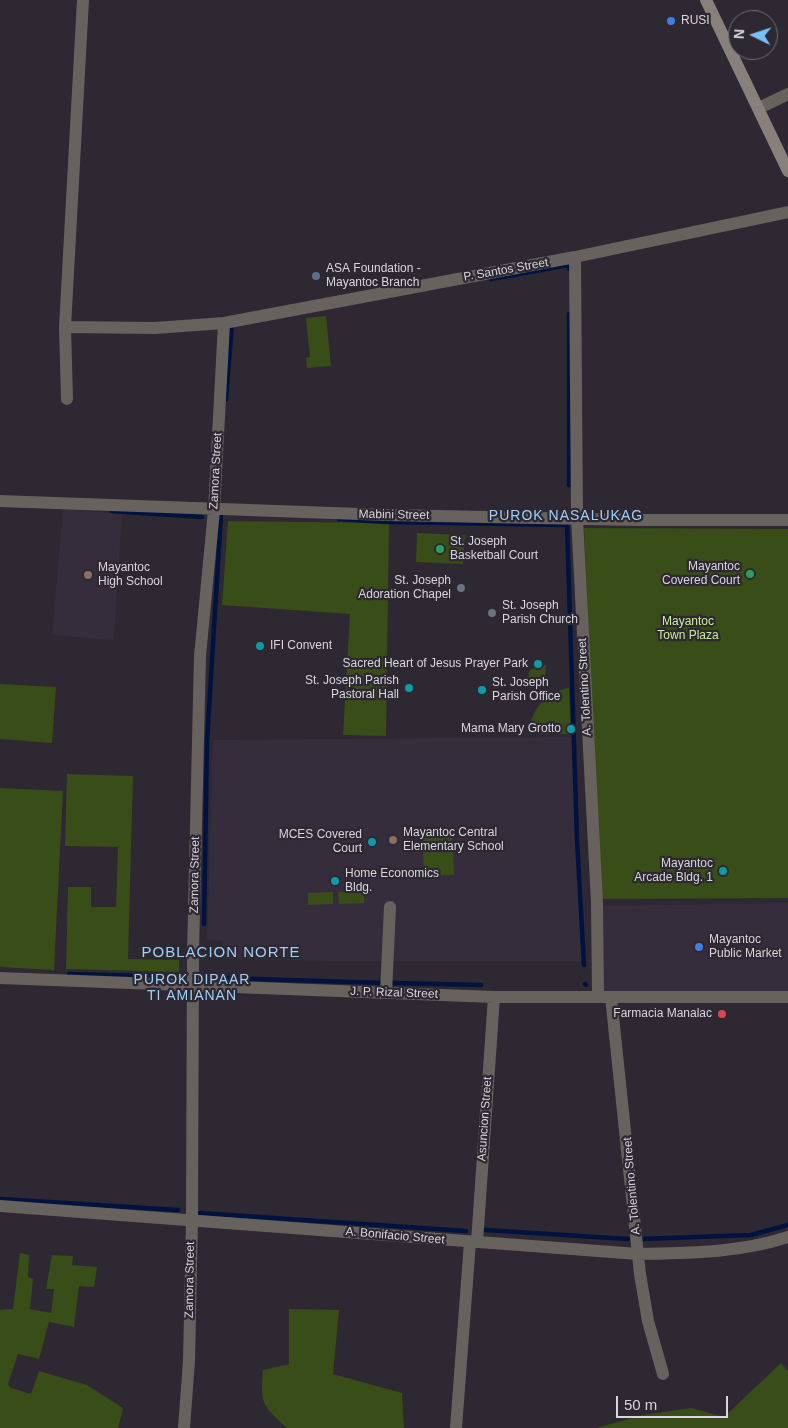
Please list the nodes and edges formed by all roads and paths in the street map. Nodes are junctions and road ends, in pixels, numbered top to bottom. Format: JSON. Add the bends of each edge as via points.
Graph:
{"nodes":[{"id":1,"x":83,"y":0,"type":"edge"},
{"id":2,"x":706,"y":0,"type":"edge"},
{"id":3,"x":788,"y":94,"type":"edge"},
{"id":4,"x":760,"y":108,"type":"junction"},
{"id":5,"x":788,"y":171,"type":"edge"},
{"id":6,"x":788,"y":212,"type":"edge"},
{"id":7,"x":576,"y":258,"type":"junction"},
{"id":8,"x":224,"y":323,"type":"junction"},
{"id":9,"x":66,"y":327,"type":"junction"},
{"id":10,"x":67,"y":399,"type":"dead end"},
{"id":11,"x":0,"y":501,"type":"edge"},
{"id":12,"x":214,"y":510,"type":"junction"},
{"id":13,"x":577,"y":518,"type":"junction"},
{"id":14,"x":788,"y":520,"type":"edge"},
{"id":15,"x":390,"y":907,"type":"dead end"},
{"id":16,"x":0,"y":978,"type":"edge"},
{"id":17,"x":193,"y":986,"type":"junction"},
{"id":18,"x":386,"y":993,"type":"junction"},
{"id":19,"x":598,"y":996,"type":"junction"},
{"id":20,"x":494,"y":997,"type":"junction"},
{"id":21,"x":611,"y":997,"type":"junction"},
{"id":22,"x":788,"y":997,"type":"edge"},
{"id":23,"x":0,"y":1206,"type":"edge"},
{"id":24,"x":192,"y":1220,"type":"junction"},
{"id":25,"x":788,"y":1236,"type":"edge"},
{"id":26,"x":473,"y":1242,"type":"junction"},
{"id":27,"x":638,"y":1254,"type":"junction"},
{"id":28,"x":663,"y":1374,"type":"dead end"},
{"id":29,"x":184,"y":1428,"type":"edge"},
{"id":30,"x":456,"y":1428,"type":"edge"}],
"edges":[{"from":1,"to":9,"type":"street"},
{"from":2,"to":4,"type":"main road"},
{"from":3,"to":4,"type":"street"},
{"from":4,"to":5,"type":"main road"},
{"from":6,"to":7,"type":"street","name":"P. Santos Street"},
{"from":7,"to":8,"type":"street","name":"P. Santos Street"},
{"from":7,"to":13,"type":"street","name":"A. Tolentino Street"},
{"from":8,"to":9,"type":"street","name":"P. Santos Street","via":[[155,328]]},
{"from":8,"to":12,"type":"street","name":"Zamora Street"},
{"from":9,"to":10,"type":"street"},
{"from":11,"to":12,"type":"street","name":"Mabini Street"},
{"from":12,"to":13,"type":"street","name":"Mabini Street"},
{"from":12,"to":17,"type":"street","name":"Zamora Street","via":[[200,656]]},
{"from":13,"to":14,"type":"street","name":"Mabini Street","via":[[733,522]]},
{"from":13,"to":19,"type":"street","name":"A. Tolentino Street","via":[[597,903]]},
{"from":15,"to":18,"type":"street"},
{"from":16,"to":17,"type":"street","name":"J. P. Rizal Street"},
{"from":17,"to":18,"type":"street","name":"J. P. Rizal Street"},
{"from":17,"to":24,"type":"street","name":"Zamora Street"},
{"from":18,"to":20,"type":"street","name":"J. P. Rizal Street"},
{"from":19,"to":20,"type":"street","name":"J. P. Rizal Street"},
{"from":19,"to":21,"type":"street","name":"J. P. Rizal Street"},
{"from":20,"to":26,"type":"street","name":"Asuncion Street"},
{"from":21,"to":22,"type":"street","name":"J. P. Rizal Street"},
{"from":21,"to":27,"type":"street","name":"A. Tolentino Street"},
{"from":23,"to":24,"type":"street","name":"A. Bonifacio Street"},
{"from":24,"to":26,"type":"street","name":"A. Bonifacio Street"},
{"from":24,"to":29,"type":"street","name":"Zamora Street"},
{"from":25,"to":27,"type":"street","name":"A. Bonifacio Street","via":[[725,1250]]},
{"from":26,"to":27,"type":"street","name":"A. Bonifacio Street"},
{"from":26,"to":30,"type":"street","name":"Asuncion Street"},
{"from":27,"to":28,"type":"street","name":"A. Tolentino Street","via":[[648,1321]]}]}
